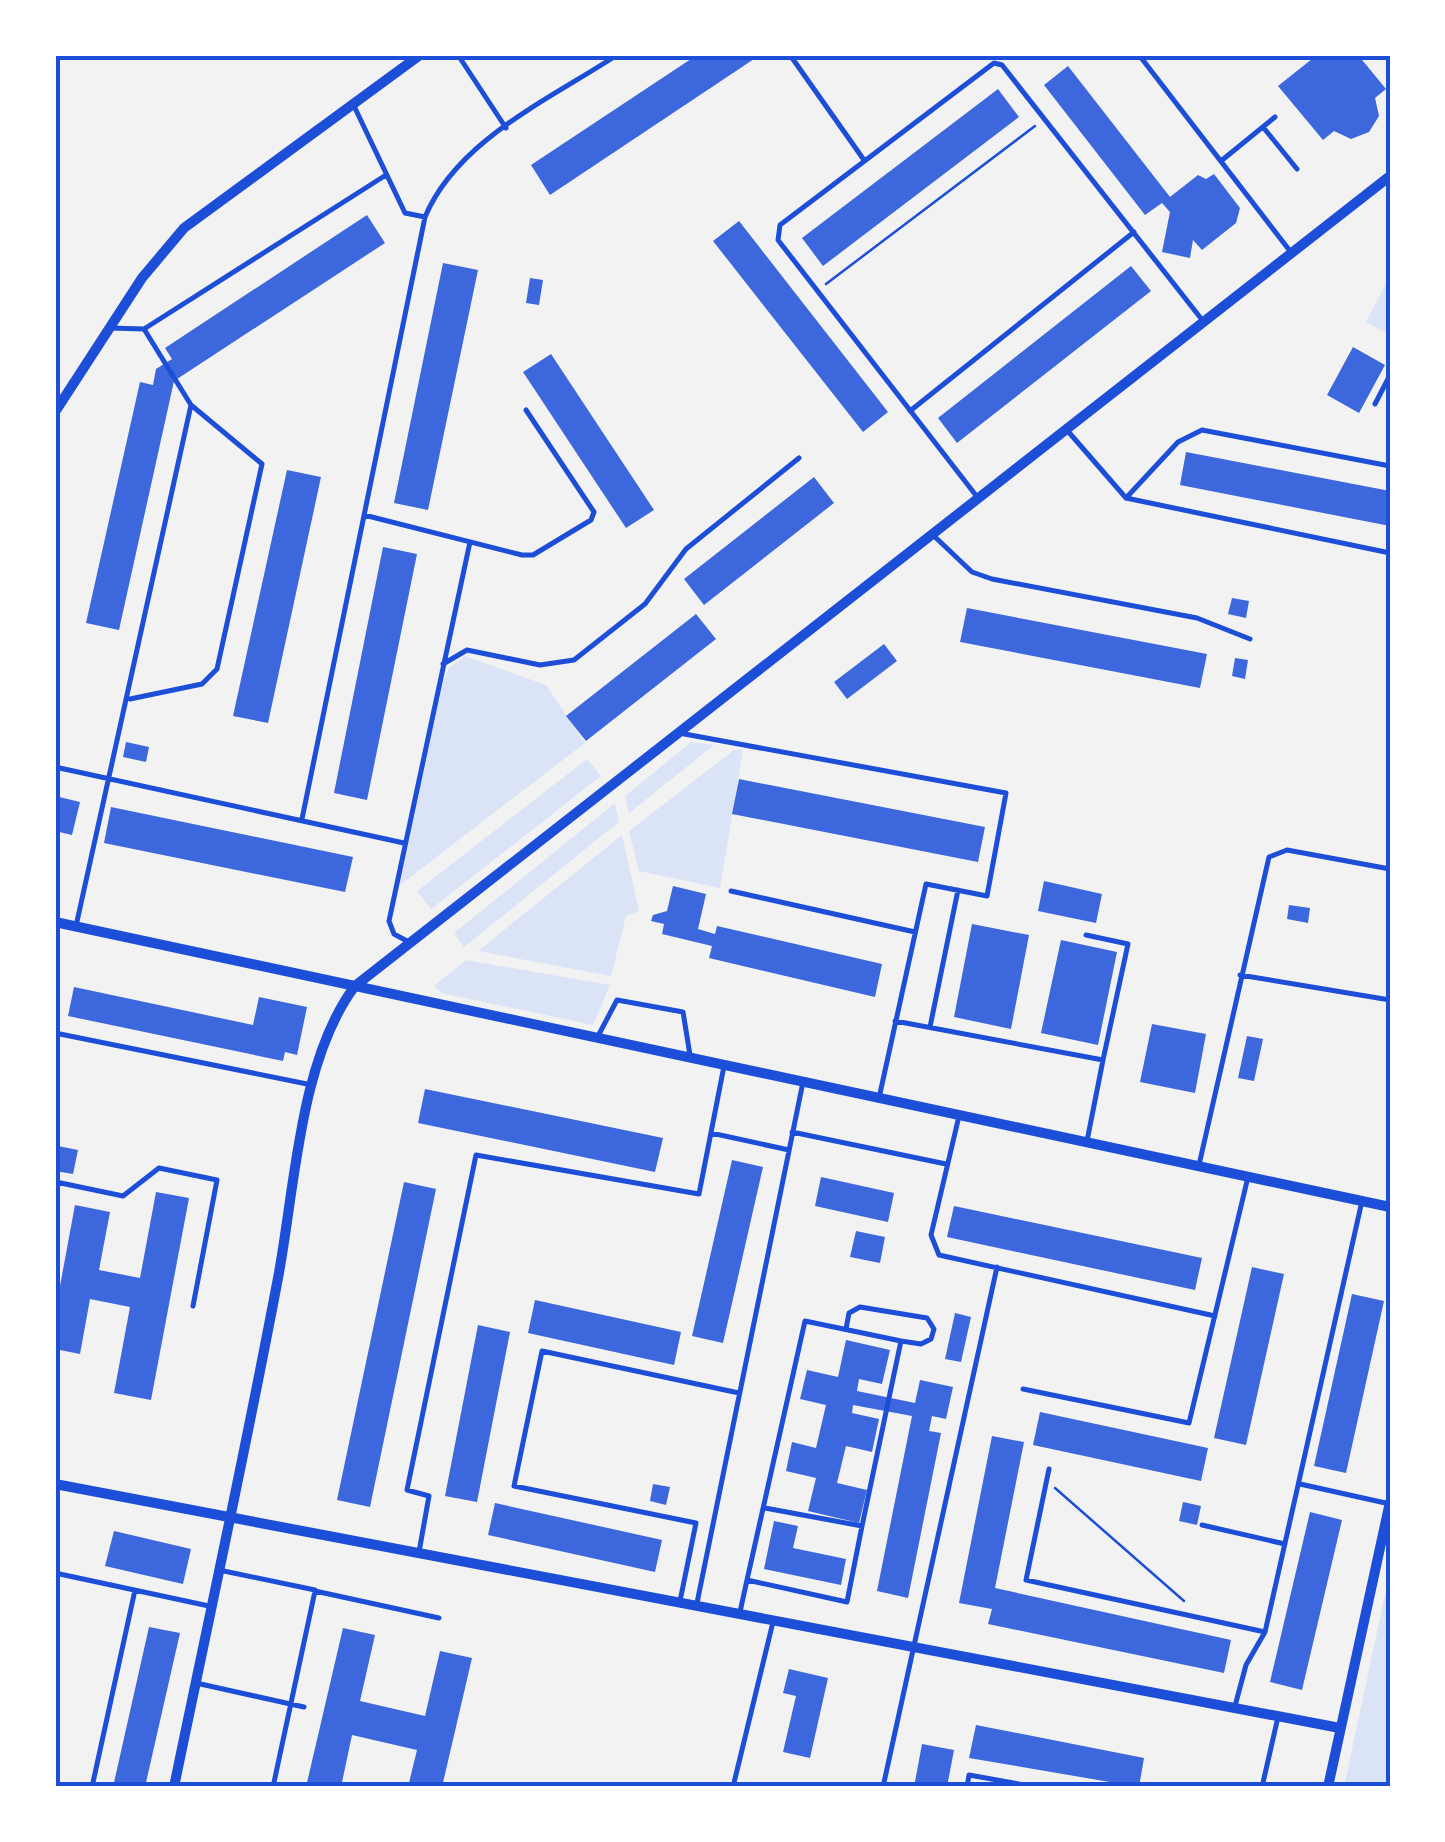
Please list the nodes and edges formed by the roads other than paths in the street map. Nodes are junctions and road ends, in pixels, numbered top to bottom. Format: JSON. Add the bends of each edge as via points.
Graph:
{"nodes":[{"id":1,"x":420,"y":55,"type":"edge"},
{"id":2,"x":458,"y":55,"type":"edge"},
{"id":3,"x":618,"y":55,"type":"edge"},
{"id":4,"x":790,"y":55,"type":"edge"},
{"id":5,"x":1138,"y":55,"type":"edge"},
{"id":6,"x":353,"y":103,"type":"junction"},
{"id":7,"x":1276,"y":117,"type":"dead end"},
{"id":8,"x":1263,"y":127,"type":"junction"},
{"id":9,"x":506,"y":128,"type":"junction"},
{"id":10,"x":864,"y":160,"type":"junction"},
{"id":11,"x":1221,"y":161,"type":"junction"},
{"id":12,"x":1297,"y":169,"type":"dead end"},
{"id":13,"x":386,"y":175,"type":"junction"},
{"id":14,"x":1390,"y":176,"type":"edge"},
{"id":15,"x":425,"y":217,"type":"junction"},
{"id":16,"x":1134,"y":232,"type":"junction"},
{"id":17,"x":1292,"y":253,"type":"junction"},
{"id":18,"x":1204,"y":322,"type":"junction"},
{"id":19,"x":109,"y":328,"type":"junction"},
{"id":20,"x":144,"y":329,"type":"junction"},
{"id":21,"x":1390,"y":375,"type":"edge"},
{"id":22,"x":1376,"y":404,"type":"dead end"},
{"id":23,"x":191,"y":405,"type":"junction"},
{"id":24,"x":526,"y":410,"type":"dead end"},
{"id":25,"x":910,"y":411,"type":"junction"},
{"id":26,"x":55,"y":412,"type":"edge"},
{"id":27,"x":1066,"y":429,"type":"junction"},
{"id":28,"x":798,"y":458,"type":"dead end"},
{"id":29,"x":1390,"y":466,"type":"edge"},
{"id":30,"x":978,"y":498,"type":"junction"},
{"id":31,"x":1126,"y":498,"type":"junction"},
{"id":32,"x":364,"y":516,"type":"junction"},
{"id":33,"x":932,"y":534,"type":"junction"},
{"id":34,"x":470,"y":542,"type":"junction"},
{"id":35,"x":1390,"y":553,"type":"edge"},
{"id":36,"x":1250,"y":639,"type":"dead end"},
{"id":37,"x":443,"y":664,"type":"junction"},
{"id":38,"x":130,"y":699,"type":"junction"},
{"id":39,"x":676,"y":732,"type":"junction"},
{"id":40,"x":55,"y":767,"type":"edge"},
{"id":41,"x":110,"y":780,"type":"junction"},
{"id":42,"x":302,"y":819,"type":"junction"},
{"id":43,"x":404,"y":843,"type":"junction"},
{"id":44,"x":1390,"y":869,"type":"edge"},
{"id":45,"x":958,"y":890,"type":"junction"},
{"id":46,"x":731,"y":891,"type":"dead end"},
{"id":47,"x":55,"y":922,"type":"edge"},
{"id":48,"x":76,"y":926,"type":"junction"},
{"id":49,"x":915,"y":932,"type":"junction"},
{"id":50,"x":1086,"y":935,"type":"dead end"},
{"id":51,"x":407,"y":941,"type":"junction"},
{"id":52,"x":1240,"y":975,"type":"junction"},
{"id":53,"x":355,"y":986,"type":"junction"},
{"id":54,"x":1390,"y":1000,"type":"edge"},
{"id":55,"x":895,"y":1021,"type":"junction"},
{"id":56,"x":930,"y":1027,"type":"junction"},
{"id":57,"x":55,"y":1034,"type":"edge"},
{"id":58,"x":597,"y":1038,"type":"junction"},
{"id":59,"x":690,"y":1058,"type":"junction"},
{"id":60,"x":1103,"y":1060,"type":"junction"},
{"id":61,"x":724,"y":1065,"type":"junction"},
{"id":62,"x":803,"y":1082,"type":"junction"},
{"id":63,"x":312,"y":1086,"type":"junction"},
{"id":64,"x":879,"y":1098,"type":"junction"},
{"id":65,"x":959,"y":1116,"type":"junction"},
{"id":66,"x":792,"y":1132,"type":"junction"},
{"id":67,"x":711,"y":1133,"type":"junction"},
{"id":68,"x":1088,"y":1141,"type":"junction"},
{"id":69,"x":788,"y":1150,"type":"junction"},
{"id":70,"x":947,"y":1164,"type":"junction"},
{"id":71,"x":1199,"y":1165,"type":"junction"},
{"id":72,"x":1248,"y":1177,"type":"junction"},
{"id":73,"x":55,"y":1187,"type":"edge"},
{"id":74,"x":1362,"y":1201,"type":"junction"},
{"id":75,"x":1390,"y":1207,"type":"edge"},
{"id":76,"x":997,"y":1267,"type":"junction"},
{"id":77,"x":193,"y":1306,"type":"dead end"},
{"id":78,"x":1215,"y":1316,"type":"junction"},
{"id":79,"x":846,"y":1330,"type":"junction"},
{"id":80,"x":901,"y":1340,"type":"junction"},
{"id":81,"x":1023,"y":1388,"type":"dead end"},
{"id":82,"x":739,"y":1393,"type":"junction"},
{"id":83,"x":1049,"y":1469,"type":"dead end"},
{"id":84,"x":55,"y":1484,"type":"edge"},
{"id":85,"x":1300,"y":1484,"type":"junction"},
{"id":86,"x":1390,"y":1503,"type":"edge"},
{"id":87,"x":765,"y":1508,"type":"junction"},
{"id":88,"x":229,"y":1519,"type":"junction"},
{"id":89,"x":1202,"y":1525,"type":"dead end"},
{"id":90,"x":862,"y":1526,"type":"junction"},
{"id":91,"x":1286,"y":1544,"type":"junction"},
{"id":92,"x":418,"y":1555,"type":"junction"},
{"id":93,"x":219,"y":1570,"type":"junction"},
{"id":94,"x":55,"y":1573,"type":"edge"},
{"id":95,"x":747,"y":1580,"type":"junction"},
{"id":96,"x":135,"y":1590,"type":"junction"},
{"id":97,"x":318,"y":1590,"type":"junction"},
{"id":98,"x":679,"y":1604,"type":"junction"},
{"id":99,"x":212,"y":1606,"type":"junction"},
{"id":100,"x":696,"y":1607,"type":"junction"},
{"id":101,"x":739,"y":1615,"type":"junction"},
{"id":102,"x":439,"y":1618,"type":"dead end"},
{"id":103,"x":773,"y":1622,"type":"junction"},
{"id":104,"x":1265,"y":1632,"type":"junction"},
{"id":105,"x":912,"y":1648,"type":"junction"},
{"id":106,"x":196,"y":1683,"type":"junction"},
{"id":107,"x":290,"y":1704,"type":"junction"},
{"id":108,"x":304,"y":1706,"type":"dead end"},
{"id":109,"x":1235,"y":1708,"type":"junction"},
{"id":110,"x":1278,"y":1716,"type":"junction"},
{"id":111,"x":1340,"y":1728,"type":"junction"},
{"id":112,"x":92,"y":1787,"type":"edge"},
{"id":113,"x":174,"y":1787,"type":"edge"},
{"id":114,"x":273,"y":1787,"type":"edge"},
{"id":115,"x":733,"y":1787,"type":"edge"},
{"id":116,"x":883,"y":1787,"type":"edge"},
{"id":117,"x":967,"y":1787,"type":"edge"},
{"id":118,"x":1036,"y":1787,"type":"edge"},
{"id":119,"x":1262,"y":1787,"type":"edge"},
{"id":120,"x":1328,"y":1787,"type":"edge"}],
"edges":[{"from":1,"to":6,"type":"street"},
{"from":2,"to":9,"type":"lane"},
{"from":3,"to":9,"type":"lane"},
{"from":4,"to":10,"type":"lane"},
{"from":5,"to":11,"type":"lane"},
{"from":6,"to":13,"type":"lane"},
{"from":6,"to":19,"type":"street","via":[[184,228]]},
{"from":7,"to":8,"type":"lane"},
{"from":8,"to":11,"type":"lane"},
{"from":8,"to":12,"type":"lane"},
{"from":9,"to":15,"type":"lane","via":[[453,169]]},
{"from":10,"to":16,"type":"lane","via":[[994,64],[1002,65]]},
{"from":10,"to":25,"type":"lane","via":[[780,225],[778,240]]},
{"from":11,"to":17,"type":"lane"},
{"from":13,"to":15,"type":"lane","via":[[405,214]]},
{"from":13,"to":20,"type":"lane"},
{"from":14,"to":17,"type":"street"},
{"from":15,"to":32,"type":"lane"},
{"from":16,"to":18,"type":"lane"},
{"from":16,"to":25,"type":"lane"},
{"from":17,"to":18,"type":"street"},
{"from":18,"to":27,"type":"street"},
{"from":19,"to":20,"type":"lane"},
{"from":19,"to":26,"type":"street"},
{"from":20,"to":23,"type":"lane"},
{"from":21,"to":22,"type":"lane"},
{"from":23,"to":38,"type":"lane"},
{"from":23,"to":38,"type":"lane","via":[[262,464],[217,670],[202,684]]},
{"from":24,"to":34,"type":"lane","via":[[594,512],[533,554]]},
{"from":25,"to":30,"type":"lane"},
{"from":27,"to":30,"type":"street"},
{"from":27,"to":31,"type":"lane"},
{"from":28,"to":37,"type":"lane","via":[[686,549],[645,604],[574,660],[540,665],[467,650]]},
{"from":29,"to":31,"type":"lane","via":[[1202,430],[1178,442]]},
{"from":30,"to":33,"type":"street"},
{"from":31,"to":35,"type":"lane"},
{"from":32,"to":34,"type":"lane"},
{"from":32,"to":42,"type":"lane"},
{"from":33,"to":36,"type":"lane","via":[[972,572],[992,579],[1198,618]]},
{"from":33,"to":39,"type":"street"},
{"from":34,"to":37,"type":"lane"},
{"from":37,"to":43,"type":"lane"},
{"from":38,"to":41,"type":"lane"},
{"from":39,"to":45,"type":"lane","via":[[1006,794],[987,896]]},
{"from":39,"to":51,"type":"street"},
{"from":40,"to":41,"type":"lane"},
{"from":41,"to":42,"type":"lane"},
{"from":41,"to":48,"type":"lane"},
{"from":42,"to":43,"type":"lane"},
{"from":43,"to":51,"type":"lane","via":[[390,922],[394,934]]},
{"from":44,"to":52,"type":"lane","via":[[1274,852],[1262,870]]},
{"from":45,"to":49,"type":"lane","via":[[926,884]]},
{"from":45,"to":56,"type":"lane"},
{"from":46,"to":49,"type":"lane"},
{"from":47,"to":48,"type":"street"},
{"from":48,"to":53,"type":"street"},
{"from":49,"to":55,"type":"lane"},
{"from":50,"to":60,"type":"lane","via":[[1128,944]]},
{"from":51,"to":53,"type":"street"},
{"from":52,"to":54,"type":"lane"},
{"from":52,"to":71,"type":"lane"},
{"from":53,"to":58,"type":"street"},
{"from":53,"to":63,"type":"street","via":[[339,1007]]},
{"from":55,"to":56,"type":"lane"},
{"from":55,"to":64,"type":"lane"},
{"from":56,"to":60,"type":"lane"},
{"from":57,"to":63,"type":"lane"},
{"from":58,"to":59,"type":"street"},
{"from":58,"to":59,"type":"lane","via":[[618,1000],[683,1012]]},
{"from":59,"to":61,"type":"street"},
{"from":60,"to":68,"type":"lane"},
{"from":61,"to":62,"type":"street"},
{"from":61,"to":67,"type":"lane"},
{"from":62,"to":64,"type":"street"},
{"from":62,"to":66,"type":"lane"},
{"from":63,"to":88,"type":"street"},
{"from":64,"to":65,"type":"street"},
{"from":65,"to":68,"type":"street"},
{"from":65,"to":70,"type":"lane"},
{"from":66,"to":69,"type":"lane"},
{"from":66,"to":70,"type":"lane"},
{"from":67,"to":69,"type":"lane"},
{"from":67,"to":92,"type":"lane","via":[[698,1194],[476,1155],[408,1490],[429,1496]]},
{"from":68,"to":71,"type":"street"},
{"from":69,"to":82,"type":"lane"},
{"from":70,"to":76,"type":"lane","via":[[931,1235],[939,1255]]},
{"from":71,"to":72,"type":"street"},
{"from":72,"to":74,"type":"street"},
{"from":72,"to":78,"type":"lane"},
{"from":73,"to":77,"type":"lane","via":[[56,1182],[122,1196],[158,1168],[217,1180]]},
{"from":74,"to":75,"type":"street"},
{"from":74,"to":85,"type":"lane"},
{"from":76,"to":78,"type":"lane"},
{"from":76,"to":105,"type":"lane"},
{"from":78,"to":81,"type":"lane","via":[[1189,1423]]},
{"from":79,"to":80,"type":"lane"},
{"from":79,"to":80,"type":"lane","via":[[848,1314],[860,1307],[927,1318],[934,1330],[921,1344]]},
{"from":79,"to":87,"type":"lane","via":[[805,1321]]},
{"from":80,"to":90,"type":"lane"},
{"from":82,"to":98,"type":"lane","via":[[542,1351],[514,1486],[696,1523]]},
{"from":82,"to":100,"type":"lane"},
{"from":83,"to":104,"type":"lane","via":[[1026,1580]]},
{"from":84,"to":88,"type":"street"},
{"from":85,"to":86,"type":"lane"},
{"from":85,"to":91,"type":"lane"},
{"from":86,"to":111,"type":"street"},
{"from":87,"to":90,"type":"lane"},
{"from":87,"to":95,"type":"lane"},
{"from":88,"to":92,"type":"street"},
{"from":88,"to":93,"type":"street"},
{"from":89,"to":91,"type":"lane"},
{"from":90,"to":95,"type":"lane","via":[[847,1602]]},
{"from":91,"to":104,"type":"lane"},
{"from":92,"to":98,"type":"street"},
{"from":93,"to":97,"type":"lane"},
{"from":93,"to":99,"type":"street"},
{"from":94,"to":96,"type":"lane"},
{"from":95,"to":101,"type":"lane"},
{"from":96,"to":99,"type":"lane"},
{"from":96,"to":112,"type":"lane"},
{"from":97,"to":102,"type":"lane"},
{"from":97,"to":107,"type":"lane"},
{"from":98,"to":100,"type":"street"},
{"from":99,"to":106,"type":"street"},
{"from":100,"to":101,"type":"street"},
{"from":101,"to":103,"type":"street"},
{"from":103,"to":105,"type":"street"},
{"from":103,"to":115,"type":"lane"},
{"from":104,"to":109,"type":"lane","via":[[1246,1665]]},
{"from":105,"to":109,"type":"street"},
{"from":105,"to":116,"type":"lane"},
{"from":106,"to":107,"type":"lane"},
{"from":106,"to":113,"type":"street"},
{"from":107,"to":108,"type":"lane"},
{"from":107,"to":114,"type":"lane"},
{"from":109,"to":110,"type":"street"},
{"from":110,"to":111,"type":"street"},
{"from":110,"to":119,"type":"lane"},
{"from":111,"to":120,"type":"street"},
{"from":117,"to":118,"type":"lane","via":[[969,1774]]}]}
